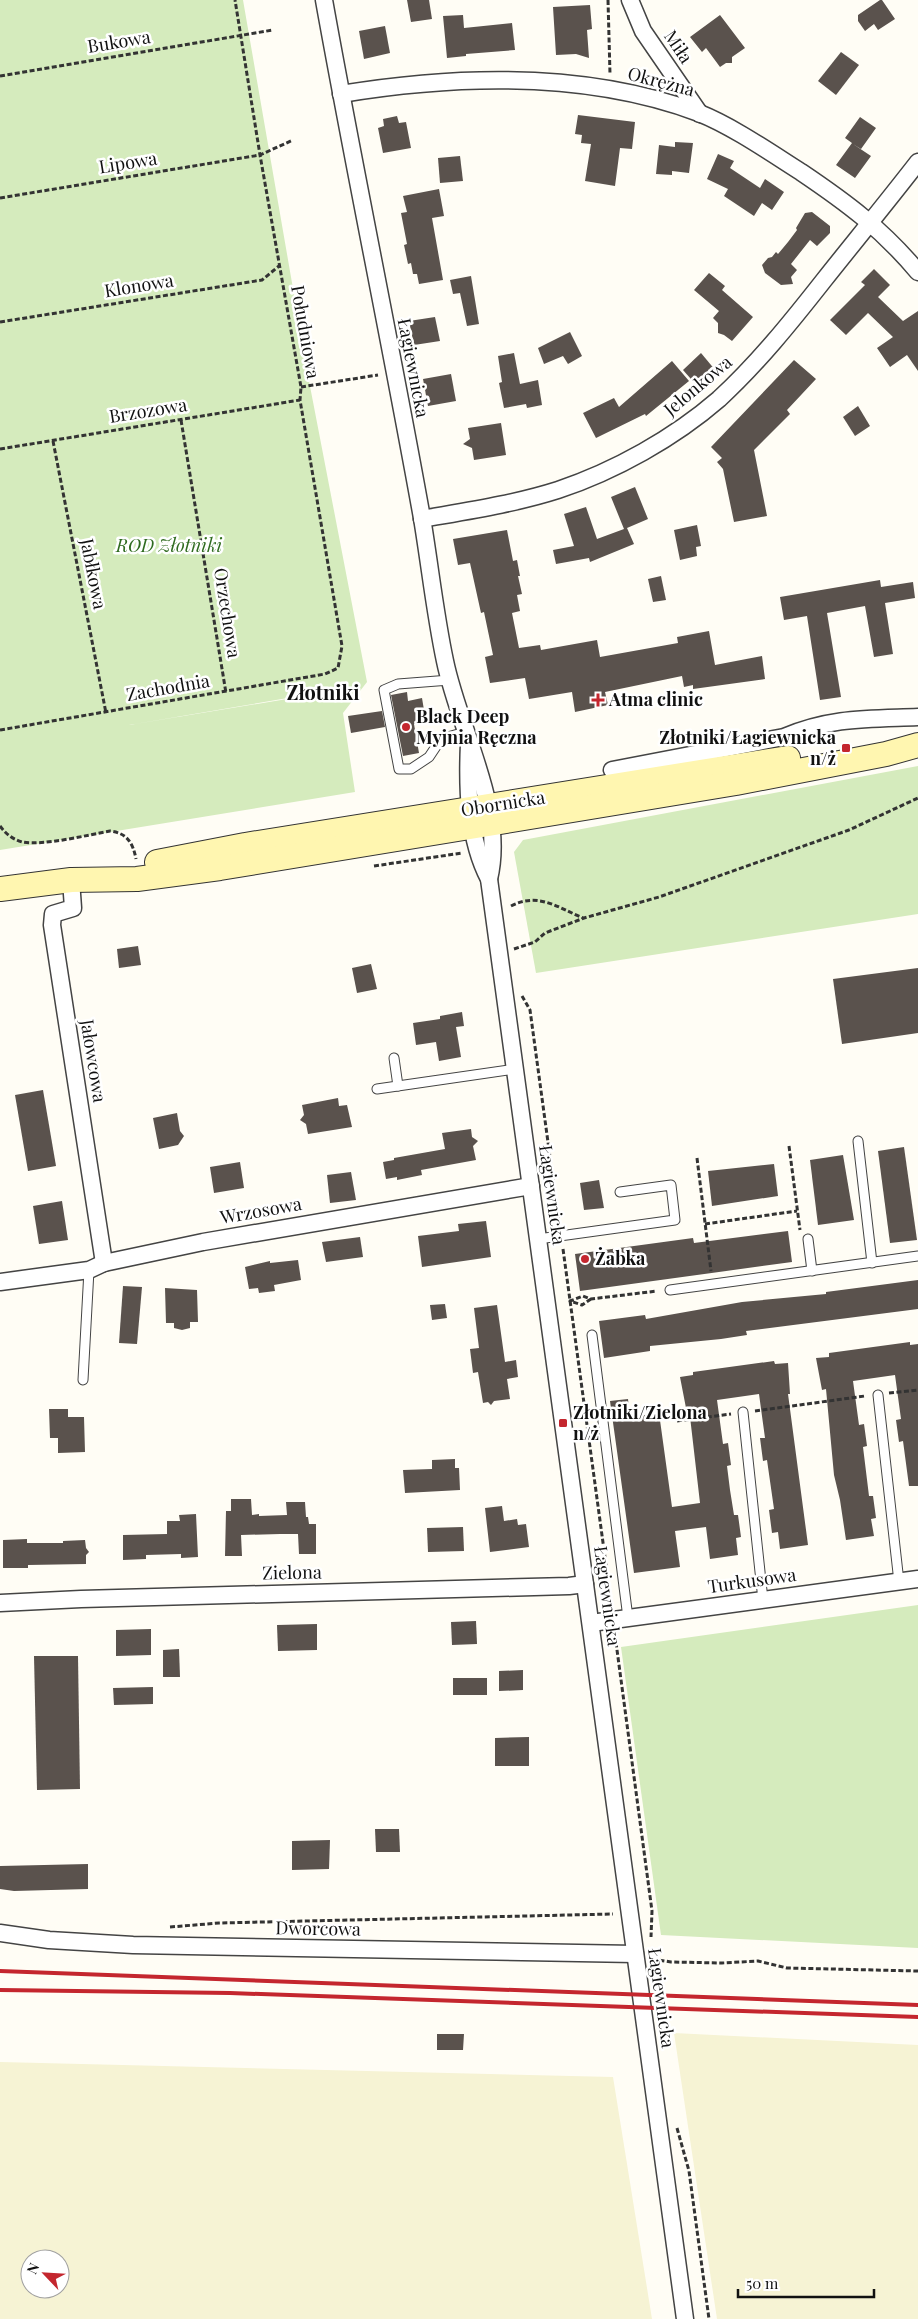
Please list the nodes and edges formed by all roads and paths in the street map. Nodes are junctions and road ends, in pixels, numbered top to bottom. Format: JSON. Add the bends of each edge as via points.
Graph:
{"nodes":[{"id":1,"x":235,"y":0,"type":"edge"},
{"id":2,"x":324,"y":0,"type":"edge"},
{"id":3,"x":608,"y":0,"type":"edge"},
{"id":4,"x":630,"y":0,"type":"edge"},
{"id":5,"x":273,"y":30,"type":"dead end"},
{"id":6,"x":242,"y":36,"type":"junction"},
{"id":7,"x":0,"y":76,"type":"edge"},
{"id":8,"x":608,"y":90,"type":"junction"},
{"id":9,"x":341,"y":94,"type":"junction"},
{"id":10,"x":700,"y":114,"type":"junction"},
{"id":11,"x":293,"y":140,"type":"dead end"},
{"id":12,"x":260,"y":155,"type":"junction"},
{"id":13,"x":918,"y":162,"type":"edge"},
{"id":14,"x":0,"y":198,"type":"edge"},
{"id":15,"x":872,"y":222,"type":"junction"},
{"id":16,"x":279,"y":266,"type":"junction"},
{"id":17,"x":918,"y":272,"type":"edge"},
{"id":18,"x":0,"y":322,"type":"edge"},
{"id":19,"x":379,"y":374,"type":"dead end"},
{"id":20,"x":301,"y":387,"type":"junction"},
{"id":21,"x":300,"y":400,"type":"junction"},
{"id":22,"x":181,"y":420,"type":"junction"},
{"id":23,"x":53,"y":441,"type":"junction"},
{"id":24,"x":0,"y":449,"type":"edge"},
{"id":25,"x":422,"y":519,"type":"junction"},
{"id":26,"x":338,"y":668,"type":"joint"},
{"id":27,"x":450,"y":680,"type":"junction"},
{"id":28,"x":226,"y":693,"type":"junction"},
{"id":29,"x":106,"y":713,"type":"junction"},
{"id":30,"x":918,"y":717,"type":"edge"},
{"id":31,"x":0,"y":730,"type":"edge"},
{"id":32,"x":467,"y":738,"type":"junction"},
{"id":33,"x":918,"y":740,"type":"edge"},
{"id":34,"x":918,"y":745,"type":"edge"},
{"id":35,"x":612,"y":770,"type":"dead end"},
{"id":36,"x":918,"y":798,"type":"edge"},
{"id":37,"x":480,"y":817,"type":"junction"},
{"id":38,"x":0,"y":826,"type":"edge"},
{"id":39,"x":6,"y":833,"type":"junction"},
{"id":40,"x":0,"y":834,"type":"edge"},
{"id":41,"x":463,"y":853,"type":"dead end"},
{"id":42,"x":138,"y":866,"type":"junction"},
{"id":43,"x":374,"y":866,"type":"dead end"},
{"id":44,"x":80,"y":879,"type":"junction"},
{"id":45,"x":0,"y":889,"type":"edge"},
{"id":46,"x":510,"y":897,"type":"dead end"},
{"id":47,"x":511,"y":906,"type":"junction"},
{"id":48,"x":512,"y":914,"type":"dead end"},
{"id":49,"x":584,"y":918,"type":"junction"},
{"id":50,"x":516,"y":940,"type":"dead end"},
{"id":51,"x":517,"y":948,"type":"junction"},
{"id":52,"x":499,"y":954,"type":"junction"},
{"id":53,"x":518,"y":957,"type":"dead end"},
{"id":54,"x":523,"y":990,"type":"dead end"},
{"id":55,"x":394,"y":1058,"type":"dead end"},
{"id":56,"x":515,"y":1069,"type":"junction"},
{"id":57,"x":398,"y":1086,"type":"junction"},
{"id":58,"x":377,"y":1089,"type":"dead end"},
{"id":59,"x":858,"y":1141,"type":"dead end"},
{"id":60,"x":789,"y":1146,"type":"dead end"},
{"id":61,"x":697,"y":1158,"type":"dead end"},
{"id":62,"x":531,"y":1186,"type":"junction"},
{"id":63,"x":620,"y":1192,"type":"dead end"},
{"id":64,"x":798,"y":1211,"type":"junction"},
{"id":65,"x":705,"y":1224,"type":"junction"},
{"id":66,"x":561,"y":1236,"type":"junction"},
{"id":67,"x":538,"y":1239,"type":"junction"},
{"id":68,"x":808,"y":1239,"type":"joint"},
{"id":69,"x":918,"y":1256,"type":"edge"},
{"id":70,"x":872,"y":1263,"type":"junction"},
{"id":71,"x":96,"y":1266,"type":"junction"},
{"id":72,"x":812,"y":1271,"type":"junction"},
{"id":73,"x":0,"y":1282,"type":"edge"},
{"id":74,"x":712,"y":1284,"type":"junction"},
{"id":75,"x":670,"y":1290,"type":"joint"},
{"id":76,"x":591,"y":1299,"type":"junction"},
{"id":77,"x":570,"y":1301,"type":"junction"},
{"id":78,"x":592,"y":1335,"type":"dead end"},
{"id":79,"x":83,"y":1380,"type":"dead end"},
{"id":80,"x":918,"y":1390,"type":"edge"},
{"id":81,"x":878,"y":1394,"type":"junction"},
{"id":82,"x":743,"y":1412,"type":"junction"},
{"id":83,"x":677,"y":1421,"type":"dead end"},
{"id":84,"x":918,"y":1579,"type":"edge"},
{"id":85,"x":608,"y":1582,"type":"dead end"},
{"id":86,"x":899,"y":1582,"type":"junction"},
{"id":87,"x":585,"y":1584,"type":"junction"},
{"id":88,"x":763,"y":1600,"type":"junction"},
{"id":89,"x":0,"y":1603,"type":"edge"},
{"id":90,"x":628,"y":1618,"type":"junction"},
{"id":91,"x":591,"y":1623,"type":"junction"},
{"id":92,"x":614,"y":1630,"type":"dead end"},
{"id":93,"x":652,"y":1911,"type":"junction"},
{"id":94,"x":629,"y":1913,"type":"junction"},
{"id":95,"x":653,"y":1919,"type":"dead end"},
{"id":96,"x":219,"y":1923,"type":"dead end"},
{"id":97,"x":0,"y":1933,"type":"edge"},
{"id":98,"x":642,"y":1956,"type":"junction"},
{"id":99,"x":918,"y":1971,"type":"edge"},
{"id":100,"x":685,"y":2319,"type":"edge"}],
"edges":[{"from":1,"to":6,"type":"path","name":"Południowa"},
{"from":2,"to":9,"type":"street","name":"Łagiewnicka"},
{"from":3,"to":8,"type":"path"},
{"from":4,"to":10,"type":"street","name":"Miła","via":[[643,31]]},
{"from":5,"to":6,"type":"path","name":"Bukowa"},
{"from":6,"to":7,"type":"path","name":"Bukowa"},
{"from":6,"to":12,"type":"path","name":"Południowa"},
{"from":8,"to":9,"type":"street","name":"Okrężna","via":[[563,82],[454,80]]},
{"from":8,"to":10,"type":"street","name":"Okrężna"},
{"from":9,"to":25,"type":"street","name":"Łagiewnicka"},
{"from":10,"to":15,"type":"street","name":"Okrężna","via":[[762,147]]},
{"from":11,"to":12,"type":"path","name":"Lipowa"},
{"from":12,"to":14,"type":"path","name":"Lipowa"},
{"from":12,"to":16,"type":"path","name":"Południowa"},
{"from":13,"to":15,"type":"street","name":"Jelonkowa"},
{"from":15,"to":17,"type":"street","name":"Okrężna"},
{"from":15,"to":25,"type":"street","name":"Jelonkowa","via":[[757,362],[718,399],[668,437],[612,467],[559,489],[504,504]]},
{"from":16,"to":18,"type":"path","name":"Klonowa","via":[[262,280]]},
{"from":16,"to":20,"type":"path","name":"Południowa"},
{"from":19,"to":20,"type":"path"},
{"from":20,"to":21,"type":"path","name":"Południowa"},
{"from":21,"to":22,"type":"path","name":"Brzozowa"},
{"from":21,"to":26,"type":"path","name":"Południowa","via":[[342,646]]},
{"from":22,"to":23,"type":"path","name":"Brzozowa"},
{"from":22,"to":28,"type":"path","name":"Orzechowa"},
{"from":23,"to":24,"type":"path","name":"Brzozowa"},
{"from":23,"to":29,"type":"path","name":"Jabłkowa"},
{"from":25,"to":27,"type":"street","name":"Łagiewnicka"},
{"from":26,"to":28,"type":"path","name":"Zachodnia","via":[[325,674]]},
{"from":27,"to":32,"type":"street","name":"Łagiewnicka"},
{"from":27,"to":32,"type":"lane","via":[[398,684],[384,690],[399,769],[411,770],[429,758],[441,740]]},
{"from":28,"to":29,"type":"path","name":"Zachodnia"},
{"from":29,"to":31,"type":"path","name":"Zachodnia"},
{"from":30,"to":35,"type":"street","via":[[833,721],[808,726],[784,737]]},
{"from":32,"to":37,"type":"street","name":"Łagiewnicka","via":[[481,776]]},
{"from":33,"to":37,"type":"main road","name":"Obornicka","via":[[846,748]]},
{"from":34,"to":37,"type":"main road","name":"Obornicka","via":[[814,769]]},
{"from":36,"to":49,"type":"path","via":[[840,833],[659,897]]},
{"from":37,"to":42,"type":"main road","name":"Obornicka","via":[[218,850]]},
{"from":37,"to":44,"type":"main road","name":"Obornicka","via":[[220,868],[136,878]]},
{"from":37,"to":52,"type":"street","name":"Łagiewnicka","via":[[494,859],[489,879]]},
{"from":38,"to":39,"type":"path"},
{"from":39,"to":40,"type":"path"},
{"from":39,"to":42,"type":"path","via":[[23,842],[36,843],[120,832],[134,848]]},
{"from":41,"to":43,"type":"path"},
{"from":42,"to":44,"type":"main road","name":"Obornicka"},
{"from":44,"to":45,"type":"main road","name":"Obornicka"},
{"from":44,"to":71,"type":"street","name":"Jałowcowa","via":[[73,908],[53,914],[52,926]]},
{"from":46,"to":47,"type":"path"},
{"from":47,"to":48,"type":"path"},
{"from":47,"to":49,"type":"path","via":[[536,898]]},
{"from":49,"to":51,"type":"path"},
{"from":50,"to":51,"type":"path"},
{"from":51,"to":52,"type":"path"},
{"from":51,"to":53,"type":"path"},
{"from":52,"to":56,"type":"street","name":"Łagiewnicka"},
{"from":54,"to":66,"type":"path","via":[[530,1010]]},
{"from":55,"to":57,"type":"lane"},
{"from":56,"to":57,"type":"lane"},
{"from":56,"to":62,"type":"street","name":"Łagiewnicka"},
{"from":57,"to":58,"type":"lane"},
{"from":59,"to":70,"type":"lane"},
{"from":60,"to":64,"type":"path"},
{"from":61,"to":65,"type":"path"},
{"from":62,"to":67,"type":"street","name":"Łagiewnicka"},
{"from":62,"to":71,"type":"street","name":"Wrzosowa","via":[[203,1242]]},
{"from":63,"to":66,"type":"lane","via":[[671,1185],[675,1220]]},
{"from":64,"to":65,"type":"path"},
{"from":64,"to":68,"type":"path","via":[[801,1235]]},
{"from":65,"to":74,"type":"path"},
{"from":66,"to":67,"type":"lane"},
{"from":66,"to":77,"type":"path"},
{"from":67,"to":87,"type":"street","name":"Łagiewnicka"},
{"from":68,"to":72,"type":"lane"},
{"from":69,"to":70,"type":"lane"},
{"from":70,"to":72,"type":"lane"},
{"from":71,"to":73,"type":"street","name":"Wrzosowa"},
{"from":71,"to":79,"type":"lane"},
{"from":72,"to":74,"type":"lane"},
{"from":74,"to":75,"type":"lane"},
{"from":75,"to":76,"type":"path"},
{"from":76,"to":77,"type":"path","via":[[583,1296]]},
{"from":76,"to":77,"type":"path","via":[[582,1305]]},
{"from":77,"to":85,"type":"path"},
{"from":78,"to":90,"type":"lane"},
{"from":80,"to":81,"type":"path"},
{"from":81,"to":82,"type":"path"},
{"from":81,"to":86,"type":"lane"},
{"from":82,"to":83,"type":"path"},
{"from":82,"to":88,"type":"lane"},
{"from":84,"to":86,"type":"street","name":"Turkusowa"},
{"from":86,"to":88,"type":"street","name":"Turkusowa"},
{"from":87,"to":89,"type":"street","name":"Zielona"},
{"from":87,"to":91,"type":"street","name":"Łagiewnicka"},
{"from":88,"to":90,"type":"street","name":"Turkusowa"},
{"from":90,"to":91,"type":"street","name":"Turkusowa"},
{"from":91,"to":94,"type":"street","name":"Łagiewnicka"},
{"from":92,"to":93,"type":"path"},
{"from":93,"to":94,"type":"path"},
{"from":93,"to":95,"type":"path"},
{"from":94,"to":96,"type":"path"},
{"from":94,"to":98,"type":"street","name":"Łagiewnicka"},
{"from":97,"to":98,"type":"street","name":"Dworcowa","via":[[49,1940],[133,1945]]},
{"from":98,"to":99,"type":"path","via":[[671,1962],[758,1962],[787,1968]]},
{"from":98,"to":100,"type":"street","name":"Łagiewnicka"}]}
